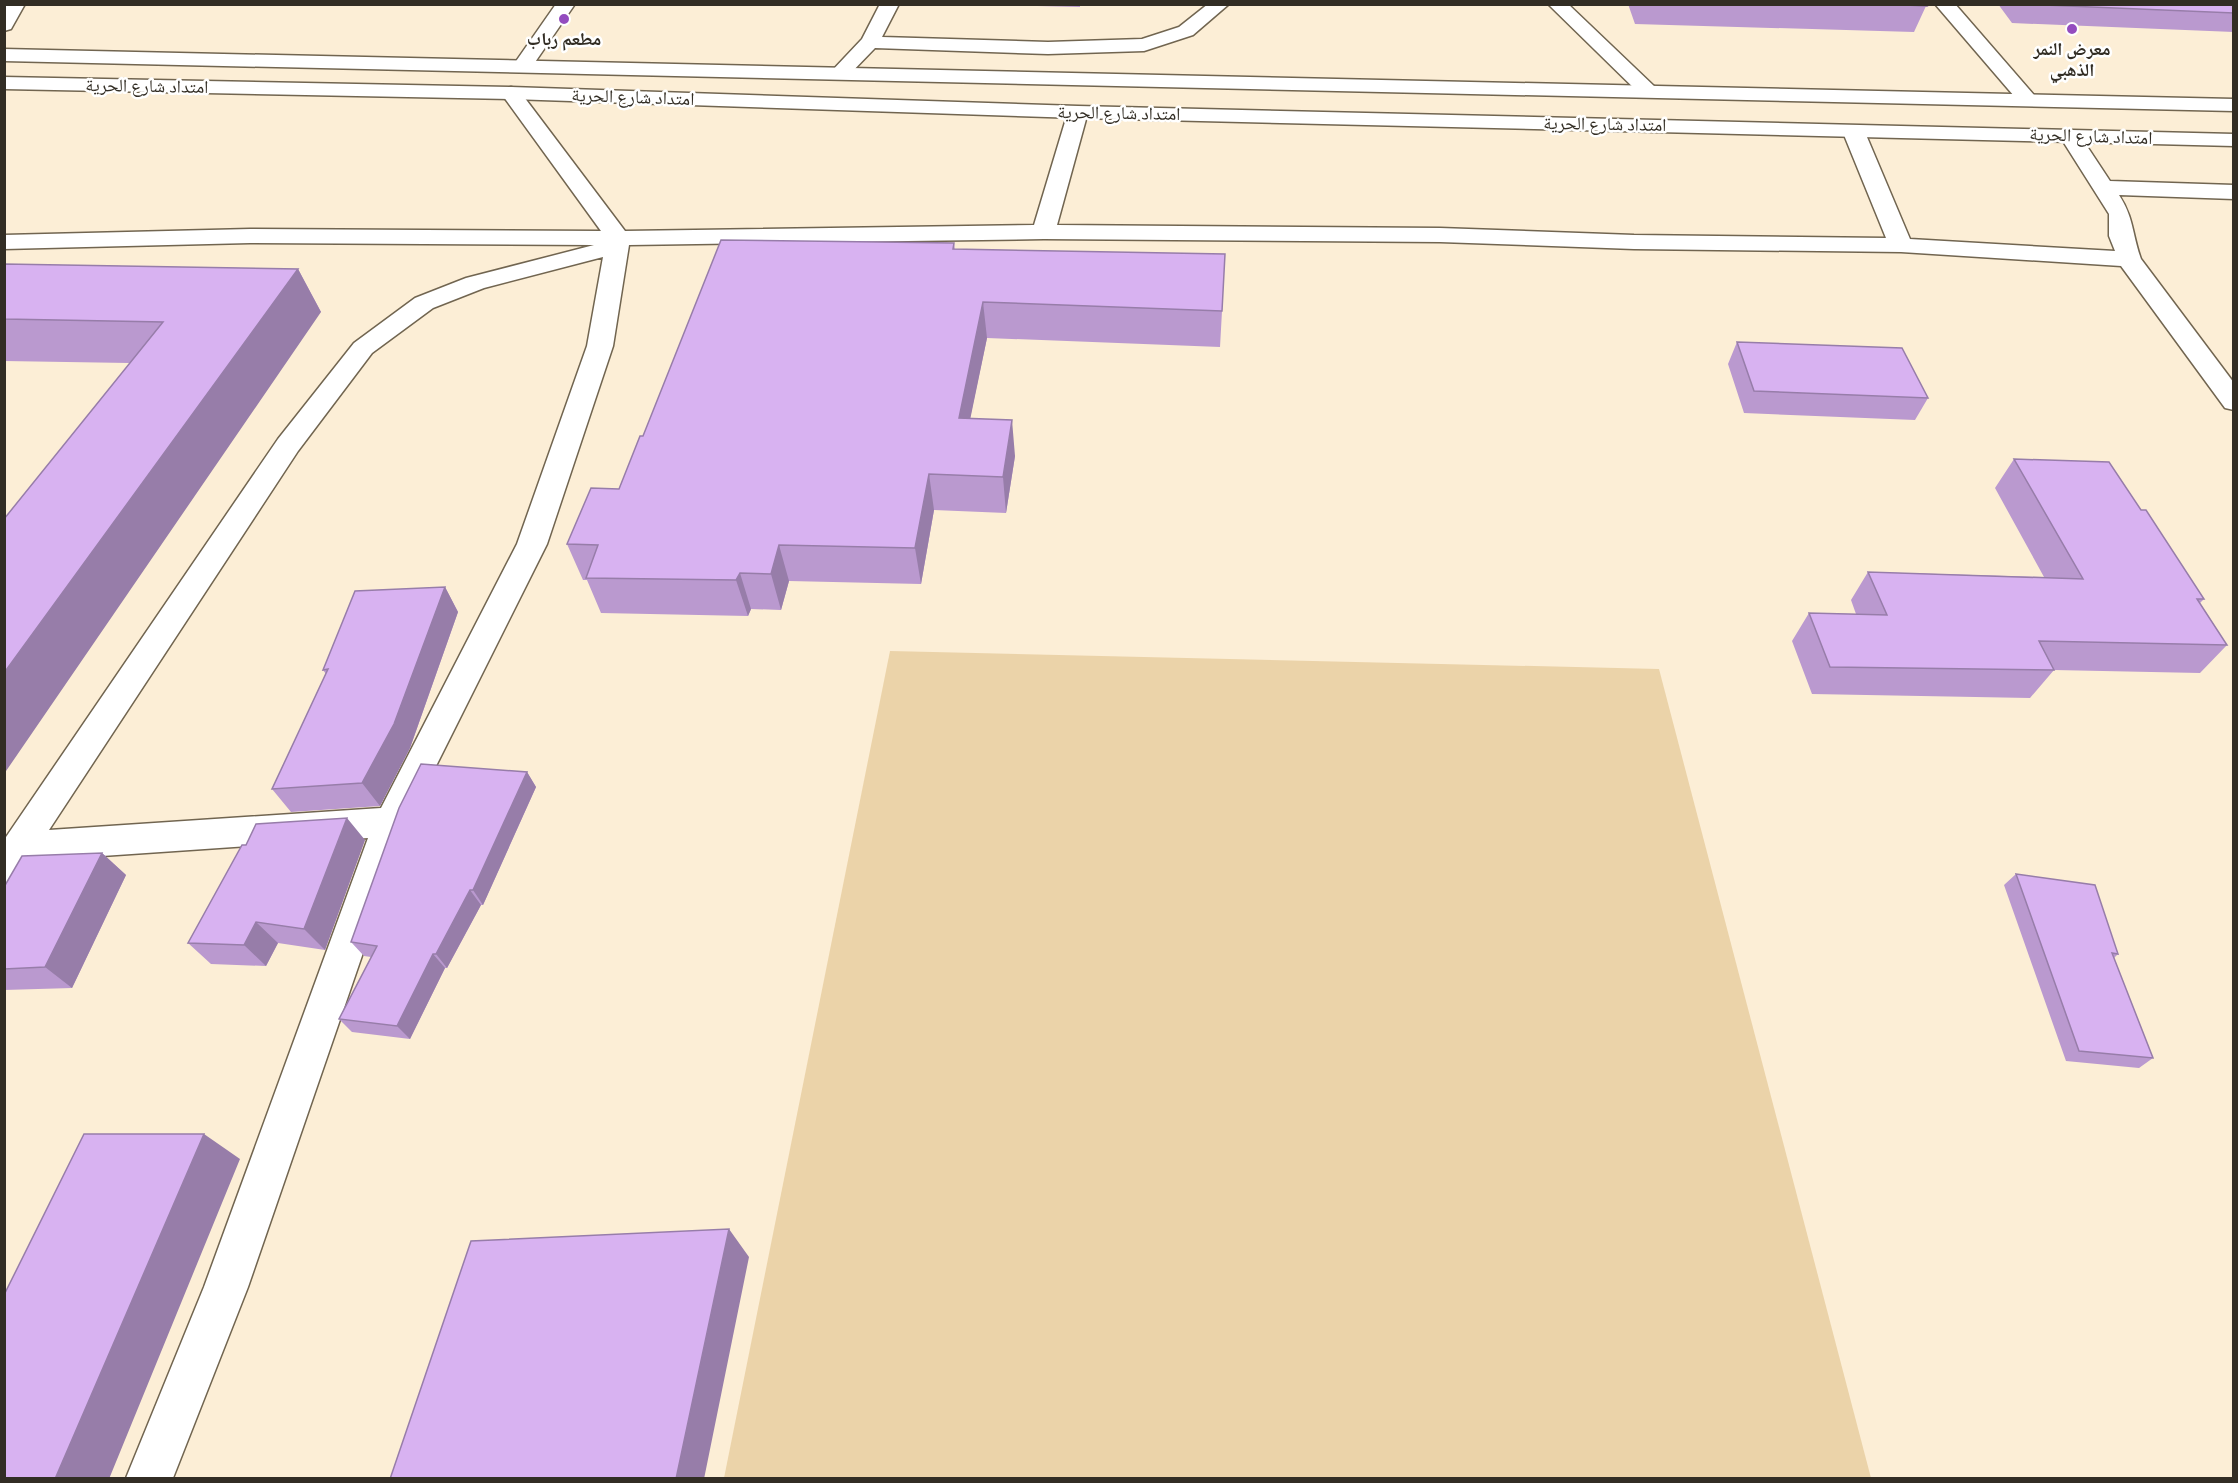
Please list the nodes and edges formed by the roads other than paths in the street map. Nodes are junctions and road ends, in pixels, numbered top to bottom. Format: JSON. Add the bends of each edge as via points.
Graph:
{"nodes":[{"id":1,"x":16,"y":4,"type":"edge"},
{"id":2,"x":566,"y":4,"type":"edge"},
{"id":3,"x":890,"y":4,"type":"edge"},
{"id":4,"x":1220,"y":4,"type":"edge"},
{"id":5,"x":1557,"y":4,"type":"edge"},
{"id":6,"x":1944,"y":4,"type":"edge"},
{"id":7,"x":4,"y":24,"type":"edge"},
{"id":8,"x":870,"y":42,"type":"junction"},
{"id":9,"x":1048,"y":48,"type":"junction"},
{"id":10,"x":4,"y":55,"type":"edge"},
{"id":11,"x":522,"y":66,"type":"junction"},
{"id":12,"x":839,"y":74,"type":"junction"},
{"id":13,"x":1024,"y":78,"type":"junction"},
{"id":14,"x":1174,"y":82,"type":"junction"},
{"id":15,"x":4,"y":83,"type":"edge"},
{"id":16,"x":1648,"y":91,"type":"junction"},
{"id":17,"x":512,"y":93,"type":"junction"},
{"id":18,"x":2027,"y":99,"type":"junction"},
{"id":19,"x":2234,"y":105,"type":"edge"},
{"id":20,"x":1078,"y":112,"type":"junction"},
{"id":21,"x":1175,"y":114,"type":"junction"},
{"id":22,"x":1853,"y":130,"type":"junction"},
{"id":23,"x":2070,"y":135,"type":"junction"},
{"id":24,"x":2234,"y":140,"type":"edge"},
{"id":25,"x":2106,"y":188,"type":"junction"},
{"id":26,"x":2234,"y":192,"type":"edge"},
{"id":27,"x":1044,"y":232,"type":"junction"},
{"id":28,"x":4,"y":242,"type":"edge"},
{"id":29,"x":617,"y":242,"type":"junction"},
{"id":30,"x":1901,"y":245,"type":"junction"},
{"id":31,"x":2129,"y":259,"type":"junction"},
{"id":32,"x":2234,"y":402,"type":"edge"},
{"id":33,"x":391,"y":822,"type":"junction"},
{"id":34,"x":12,"y":858,"type":"edge"},
{"id":35,"x":149,"y":1479,"type":"edge"}],
"edges":[{"from":1,"to":7,"type":"street"},
{"from":2,"to":11,"type":"street"},
{"from":3,"to":8,"type":"street"},
{"from":4,"to":9,"type":"street","via":[[1186,31],[1144,45]]},
{"from":5,"to":16,"type":"street"},
{"from":6,"to":18,"type":"street"},
{"from":8,"to":9,"type":"street"},
{"from":8,"to":12,"type":"street"},
{"from":9,"to":13,"type":"street"},
{"from":10,"to":11,"type":"street","name":"امتداد شارع الحرية"},
{"from":11,"to":12,"type":"street","name":"امتداد شارع الحرية"},
{"from":12,"to":13,"type":"street","name":"امتداد شارع الحرية"},
{"from":13,"to":14,"type":"street","name":"امتداد شارع الحرية"},
{"from":14,"to":16,"type":"street","name":"امتداد شارع الحرية"},
{"from":14,"to":21,"type":"street"},
{"from":15,"to":17,"type":"street","name":"امتداد شارع الحرية"},
{"from":16,"to":18,"type":"street","name":"امتداد شارع الحرية"},
{"from":17,"to":20,"type":"street","name":"امتداد شارع الحرية"},
{"from":17,"to":29,"type":"street"},
{"from":18,"to":19,"type":"street","name":"امتداد شارع الحرية"},
{"from":20,"to":21,"type":"street","name":"امتداد شارع الحرية"},
{"from":20,"to":27,"type":"street"},
{"from":21,"to":22,"type":"street","name":"امتداد شارع الحرية"},
{"from":22,"to":23,"type":"street","name":"امتداد شارع الحرية"},
{"from":22,"to":30,"type":"street"},
{"from":23,"to":24,"type":"street","name":"امتداد شارع الحرية"},
{"from":23,"to":25,"type":"street"},
{"from":25,"to":26,"type":"street"},
{"from":25,"to":31,"type":"street","via":[[2120,214],[2121,236]]},
{"from":27,"to":29,"type":"street"},
{"from":27,"to":30,"type":"street","via":[[1440,235]]},
{"from":28,"to":29,"type":"street","via":[[250,236]]},
{"from":29,"to":33,"type":"street","via":[[600,346],[532,544]]},
{"from":29,"to":34,"type":"street","via":[[475,283],[424,303],[363,348],[288,445]]},
{"from":30,"to":31,"type":"street"},
{"from":31,"to":32,"type":"street"},
{"from":33,"to":34,"type":"street"},
{"from":33,"to":35,"type":"street","via":[[226,1287]]}]}
